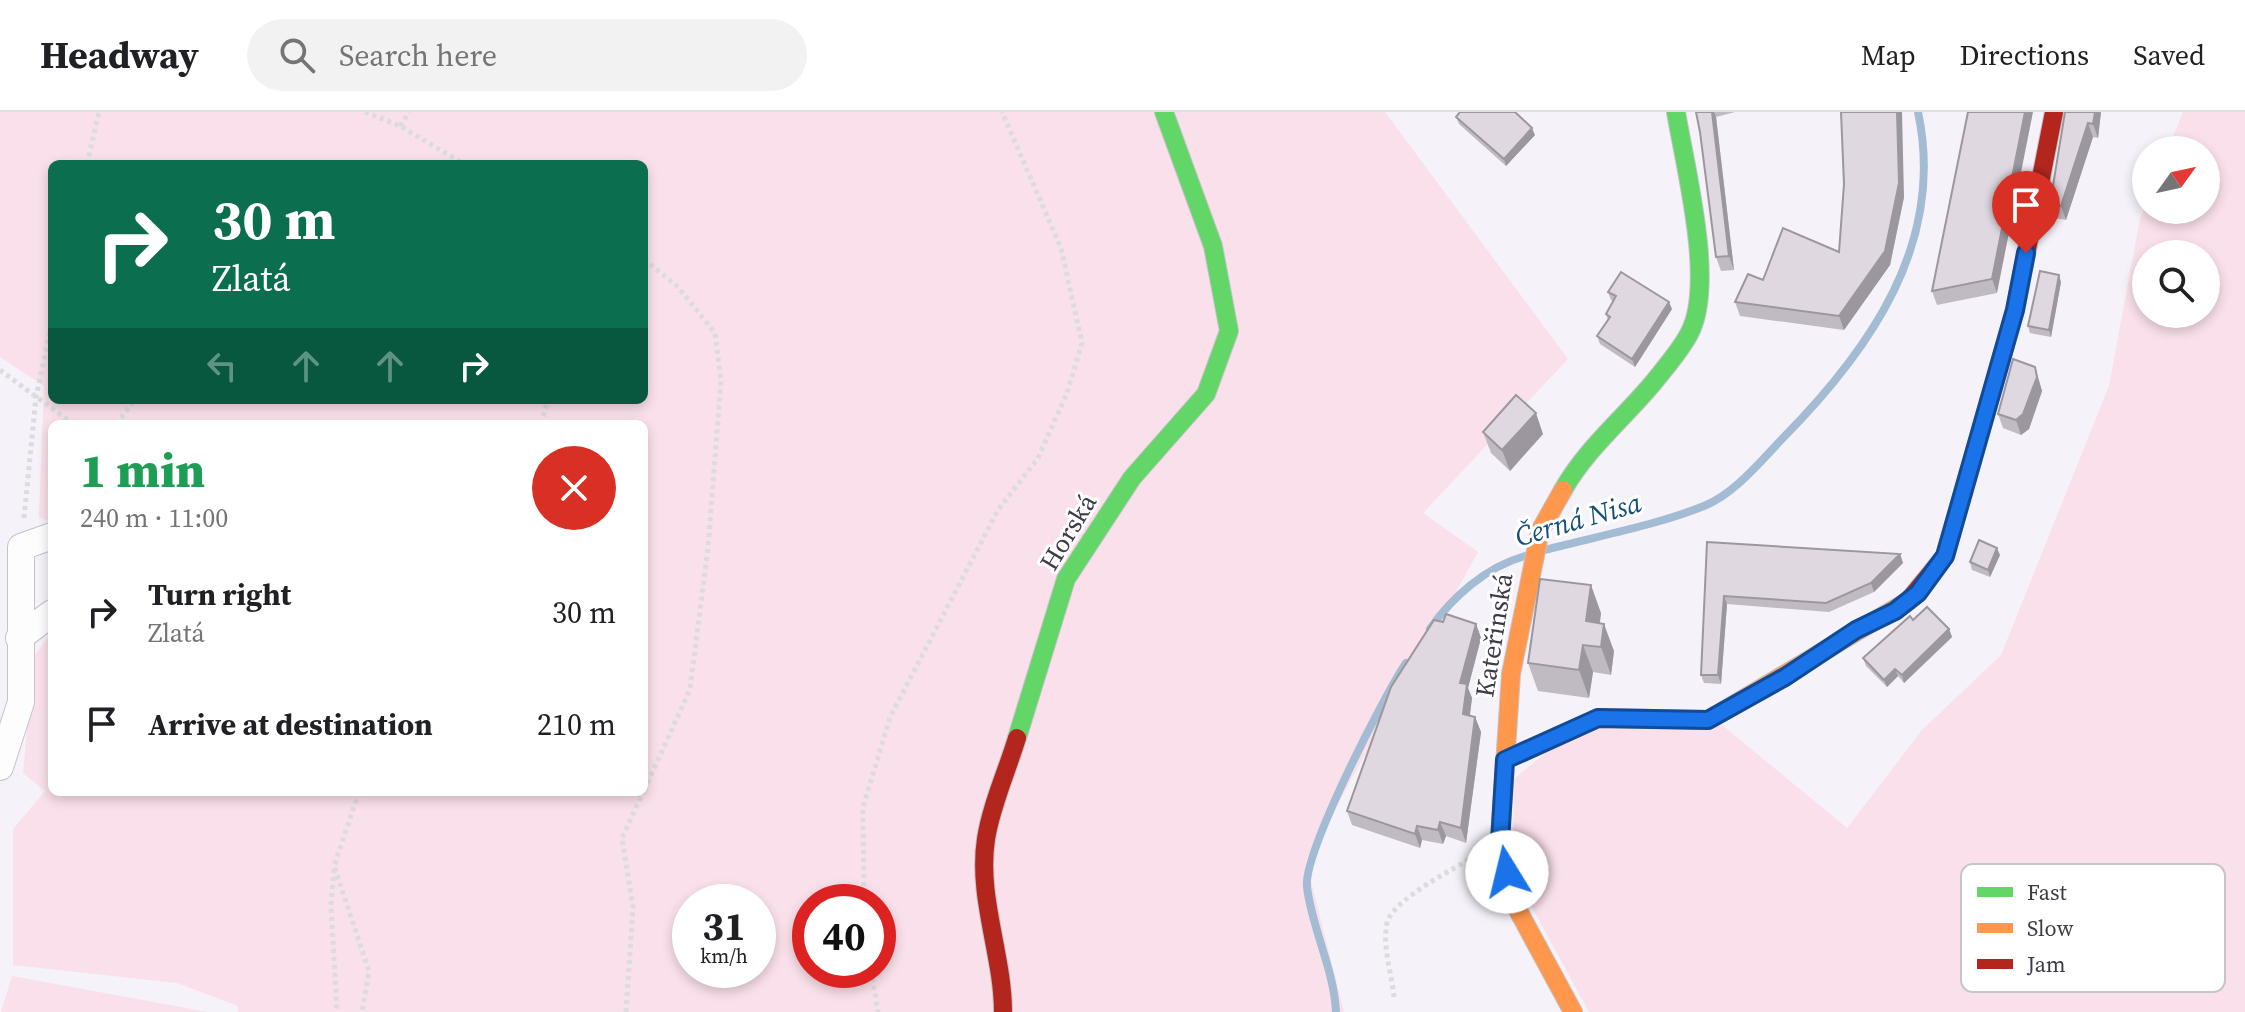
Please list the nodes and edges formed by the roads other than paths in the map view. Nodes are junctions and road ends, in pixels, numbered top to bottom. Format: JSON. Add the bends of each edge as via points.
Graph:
{"nodes":[{"id":1,"x":1164,"y":112,"type":"edge"},
{"id":2,"x":1676,"y":112,"type":"edge"},
{"id":3,"x":2054,"y":112,"type":"edge"},
{"id":4,"x":48,"y":537,"type":"edge"},
{"id":5,"x":48,"y":616,"type":"edge"},
{"id":6,"x":19,"y":638,"type":"junction"},
{"id":7,"x":1505,"y":760,"type":"junction"},
{"id":8,"x":0,"y":767,"type":"edge"},
{"id":9,"x":1003,"y":1012,"type":"edge"},
{"id":10,"x":1573,"y":1012,"type":"edge"}],
"edges":[{"from":1,"to":9,"type":"street","name":"Horská","via":[[1213,246],[1229,331],[1206,394],[1132,478],[1066,579],[986,840],[988,907],[1003,979]]},
{"from":2,"to":7,"type":"street","name":"Kateřinská","via":[[1700,263],[1699,301],[1690,333],[1653,383],[1575,468],[1540,531],[1511,674]]},
{"from":3,"to":7,"type":"street","via":[[2015,310],[1945,556],[1918,593],[1708,720],[1598,718]]},
{"from":4,"to":6,"type":"street","via":[[21,547]]},
{"from":5,"to":6,"type":"street"},
{"from":6,"to":8,"type":"street","via":[[21,702]]},
{"from":7,"to":10,"type":"street","name":"Kateřinská","via":[[1500,841],[1514,903]]}]}
